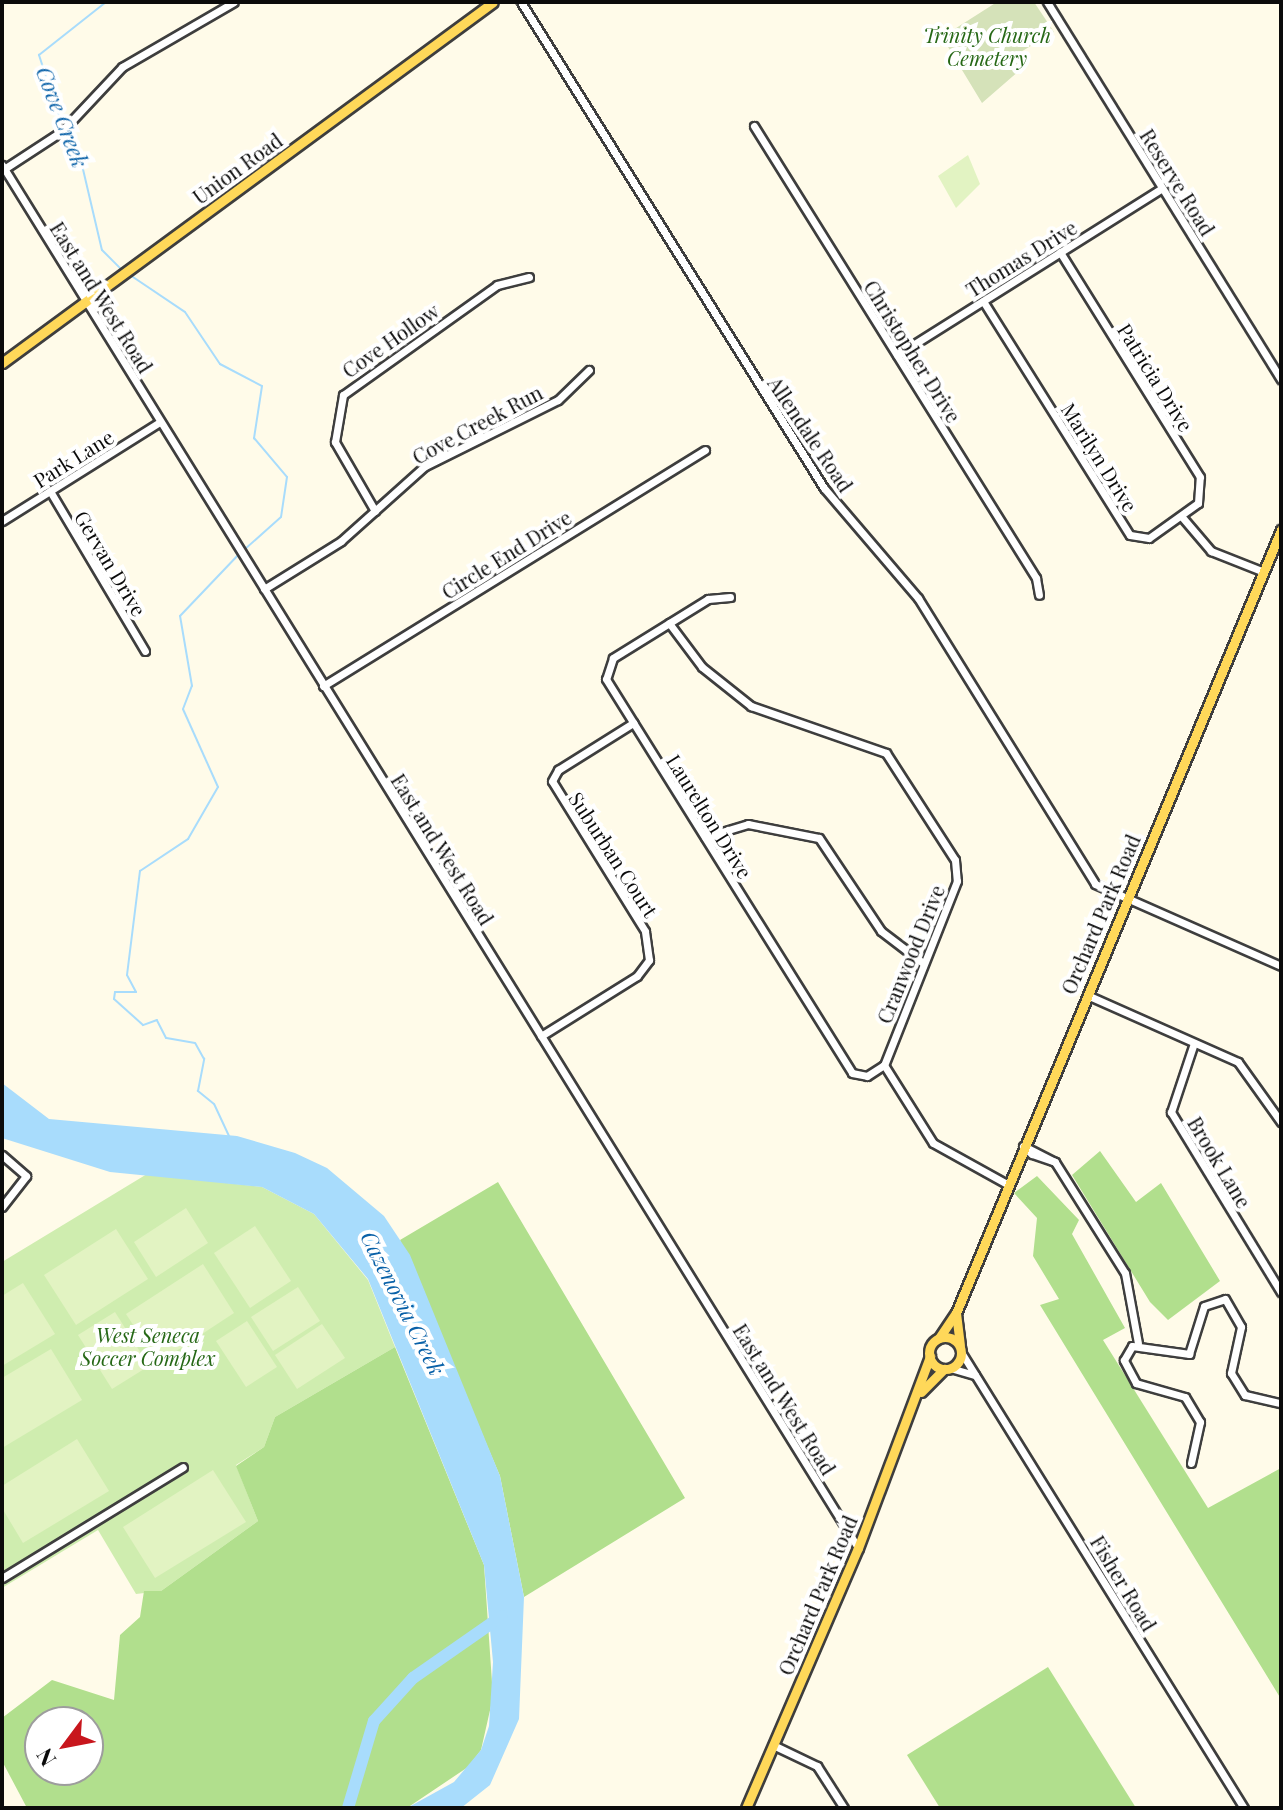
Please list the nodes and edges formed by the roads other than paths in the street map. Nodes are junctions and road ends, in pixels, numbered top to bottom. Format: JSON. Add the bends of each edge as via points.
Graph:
{"nodes":[{"id":1,"x":234,"y":2,"type":"edge"},
{"id":2,"x":493,"y":2,"type":"edge"},
{"id":3,"x":521,"y":2,"type":"edge"},
{"id":4,"x":1047,"y":2,"type":"edge"},
{"id":5,"x":754,"y":126,"type":"dead end"},
{"id":6,"x":3,"y":167,"type":"edge"},
{"id":7,"x":1162,"y":188,"type":"junction"},
{"id":8,"x":1060,"y":252,"type":"junction"},
{"id":9,"x":529,"y":277,"type":"dead end"},
{"id":10,"x":983,"y":301,"type":"junction"},
{"id":11,"x":86,"y":302,"type":"junction"},
{"id":12,"x":897,"y":355,"type":"junction"},
{"id":13,"x":2,"y":363,"type":"edge"},
{"id":14,"x":589,"y":370,"type":"dead end"},
{"id":15,"x":1281,"y":379,"type":"edge"},
{"id":16,"x":160,"y":422,"type":"junction"},
{"id":17,"x":705,"y":450,"type":"dead end"},
{"id":18,"x":50,"y":491,"type":"junction"},
{"id":19,"x":375,"y":511,"type":"junction"},
{"id":20,"x":1182,"y":517,"type":"junction"},
{"id":21,"x":2,"y":521,"type":"edge"},
{"id":22,"x":1281,"y":530,"type":"edge"},
{"id":23,"x":1264,"y":572,"type":"junction"},
{"id":24,"x":264,"y":589,"type":"junction"},
{"id":25,"x":1039,"y":595,"type":"dead end"},
{"id":26,"x":730,"y":597,"type":"dead end"},
{"id":27,"x":669,"y":623,"type":"junction"},
{"id":28,"x":145,"y":651,"type":"dead end"},
{"id":29,"x":323,"y":686,"type":"junction"},
{"id":30,"x":633,"y":723,"type":"junction"},
{"id":31,"x":705,"y":837,"type":"junction"},
{"id":32,"x":1126,"y":898,"type":"junction"},
{"id":33,"x":923,"y":963,"type":"junction"},
{"id":34,"x":1281,"y":966,"type":"edge"},
{"id":35,"x":1087,"y":995,"type":"junction"},
{"id":36,"x":541,"y":1036,"type":"junction"},
{"id":37,"x":1194,"y":1043,"type":"junction"},
{"id":38,"x":884,"y":1065,"type":"junction"},
{"id":39,"x":1281,"y":1122,"type":"edge"},
{"id":40,"x":1026,"y":1147,"type":"junction"},
{"id":41,"x":2,"y":1155,"type":"edge"},
{"id":42,"x":1007,"y":1184,"type":"junction"},
{"id":43,"x":2,"y":1207,"type":"edge"},
{"id":44,"x":1281,"y":1292,"type":"edge"},
{"id":45,"x":956,"y":1313,"type":"junction"},
{"id":46,"x":939,"y":1338,"type":"junction"},
{"id":47,"x":1138,"y":1343,"type":"junction"},
{"id":48,"x":960,"y":1349,"type":"junction"},
{"id":49,"x":930,"y":1356,"type":"junction"},
{"id":50,"x":947,"y":1369,"type":"junction"},
{"id":51,"x":975,"y":1375,"type":"junction"},
{"id":52,"x":919,"y":1395,"type":"junction"},
{"id":53,"x":1281,"y":1403,"type":"edge"},
{"id":54,"x":1191,"y":1463,"type":"dead end"},
{"id":55,"x":183,"y":1467,"type":"dead end"},
{"id":56,"x":858,"y":1548,"type":"junction"},
{"id":57,"x":2,"y":1578,"type":"edge"},
{"id":58,"x":773,"y":1745,"type":"junction"},
{"id":59,"x":746,"y":1808,"type":"edge"},
{"id":60,"x":844,"y":1808,"type":"edge"},
{"id":61,"x":1244,"y":1808,"type":"edge"}],
"edges":[{"from":1,"to":6,"type":"street","via":[[122,67],[62,131]]},
{"from":2,"to":11,"type":"main road","name":"Union Road"},
{"from":3,"to":32,"type":"street","name":"Allendale Road","via":[[824,488],[918,598],[1095,884]]},
{"from":4,"to":7,"type":"street","name":"Reserve Road"},
{"from":5,"to":12,"type":"street","name":"Christopher Drive"},
{"from":6,"to":11,"type":"street","name":"East and West Road"},
{"from":7,"to":8,"type":"street","name":"Thomas Drive"},
{"from":7,"to":15,"type":"street","name":"Reserve Road"},
{"from":8,"to":10,"type":"street","name":"Thomas Drive"},
{"from":8,"to":20,"type":"street","name":"Patricia Drive","via":[[1200,477],[1201,497]]},
{"from":9,"to":19,"type":"street","name":"Cove Hollow","via":[[497,285],[343,395],[335,442]]},
{"from":10,"to":12,"type":"street","name":"Thomas Drive"},
{"from":10,"to":20,"type":"street","name":"Marilyn Drive","via":[[1130,535],[1145,539]]},
{"from":11,"to":13,"type":"main road","name":"Union Road"},
{"from":11,"to":16,"type":"street","name":"East and West Road"},
{"from":12,"to":25,"type":"street","name":"Christopher Drive","via":[[1036,578]]},
{"from":14,"to":19,"type":"street","name":"Cove Creek Run","via":[[558,400],[425,466]]},
{"from":16,"to":18,"type":"street","name":"Park Lane"},
{"from":16,"to":24,"type":"street","name":"East and West Road"},
{"from":17,"to":29,"type":"street","name":"Circle End Drive"},
{"from":18,"to":21,"type":"street","name":"Park Lane"},
{"from":18,"to":28,"type":"street","name":"Gervan Drive"},
{"from":19,"to":24,"type":"street","name":"Cove Creek Run"},
{"from":20,"to":23,"type":"street","via":[[1211,551]]},
{"from":22,"to":23,"type":"main road","name":"Orchard Park Road"},
{"from":23,"to":32,"type":"main road","name":"Orchard Park Road"},
{"from":24,"to":29,"type":"street","name":"East and West Road"},
{"from":26,"to":27,"type":"street","name":"Laurelton Drive","via":[[708,599]]},
{"from":27,"to":30,"type":"street","name":"Laurelton Drive","via":[[605,669]]},
{"from":27,"to":33,"type":"street","name":"Cranwood Drive","via":[[702,667],[751,706],[889,756],[957,867]]},
{"from":29,"to":36,"type":"street","name":"East and West Road"},
{"from":30,"to":31,"type":"street","name":"Laurelton Drive"},
{"from":30,"to":36,"type":"street","name":"Suburban Court","via":[[558,770],[552,781],[645,931],[649,960],[637,976]]},
{"from":31,"to":33,"type":"street","via":[[748,824],[819,838],[881,931]]},
{"from":31,"to":38,"type":"street","name":"Laurelton Drive","via":[[852,1073],[867,1076]]},
{"from":32,"to":34,"type":"street","name":"Allendale Road"},
{"from":32,"to":35,"type":"main road","name":"Orchard Park Road"},
{"from":33,"to":38,"type":"street","name":"Cranwood Drive"},
{"from":35,"to":37,"type":"street"},
{"from":35,"to":40,"type":"main road","name":"Orchard Park Road"},
{"from":36,"to":56,"type":"street","name":"East and West Road"},
{"from":37,"to":39,"type":"street","via":[[1238,1062]]},
{"from":37,"to":44,"type":"street","name":"Brook Lane","via":[[1171,1112]]},
{"from":38,"to":42,"type":"street","via":[[933,1143]]},
{"from":40,"to":42,"type":"main road","name":"Orchard Park Road"},
{"from":40,"to":47,"type":"street","via":[[1055,1162],[1125,1273]]},
{"from":41,"to":43,"type":"street","via":[[24,1168],[25,1181]]},
{"from":42,"to":45,"type":"main road","name":"Orchard Park Road"},
{"from":45,"to":46,"type":"main road","name":"Orchard Park Road"},
{"from":45,"to":48,"type":"main road","name":"Orchard Park Road"},
{"from":46,"to":48,"type":"main road"},
{"from":46,"to":49,"type":"main road","name":"Orchard Park Road"},
{"from":47,"to":53,"type":"street","via":[[1189,1354],[1204,1306],[1225,1299],[1241,1327],[1231,1373],[1245,1395]]},
{"from":47,"to":54,"type":"street","via":[[1124,1360],[1136,1383],[1185,1397],[1200,1422]]},
{"from":48,"to":50,"type":"main road","name":"Orchard Park Road"},
{"from":48,"to":51,"type":"street","name":"Fisher Road"},
{"from":49,"to":50,"type":"main road"},
{"from":49,"to":52,"type":"main road","name":"Orchard Park Road"},
{"from":50,"to":51,"type":"street"},
{"from":50,"to":52,"type":"main road","name":"Orchard Park Road"},
{"from":51,"to":61,"type":"street","name":"Fisher Road"},
{"from":52,"to":56,"type":"main road","name":"Orchard Park Road"},
{"from":55,"to":57,"type":"street"},
{"from":56,"to":58,"type":"main road","name":"Orchard Park Road"},
{"from":58,"to":59,"type":"main road","name":"Orchard Park Road"},
{"from":58,"to":60,"type":"street","via":[[817,1766]]}]}
